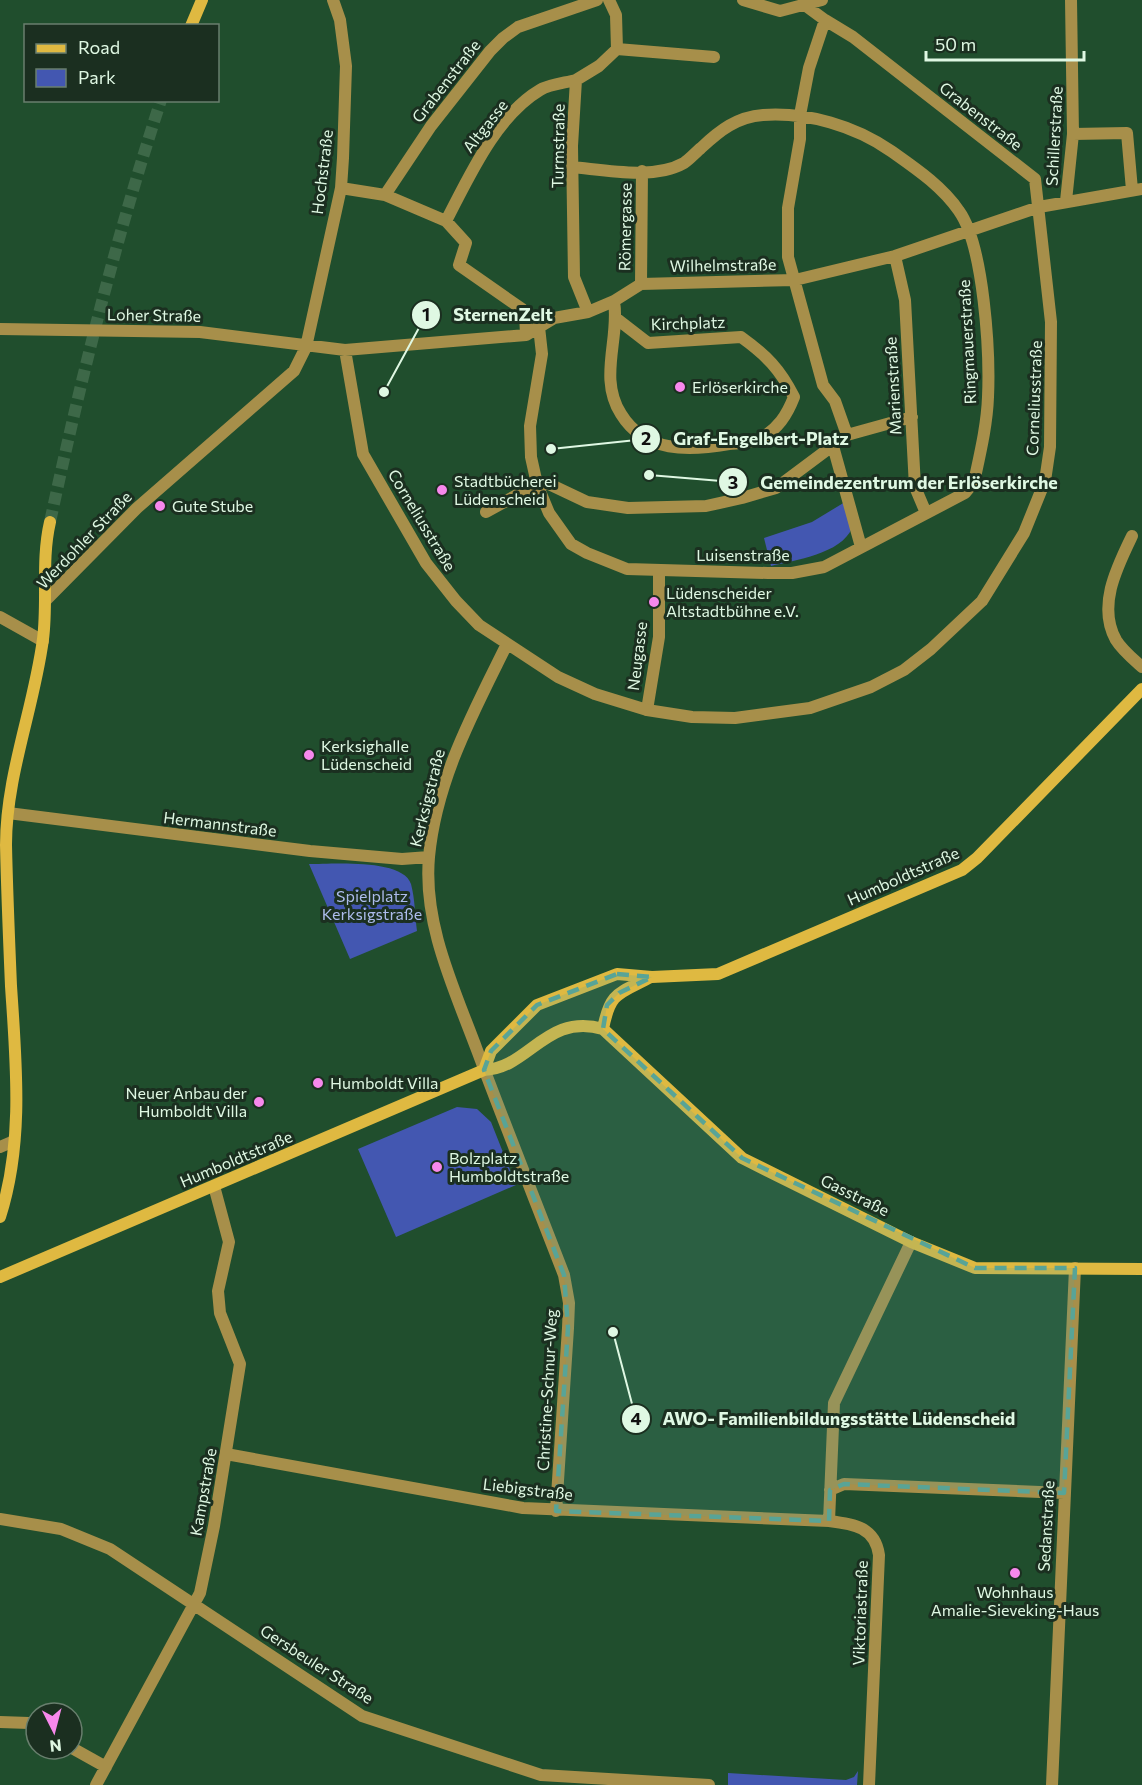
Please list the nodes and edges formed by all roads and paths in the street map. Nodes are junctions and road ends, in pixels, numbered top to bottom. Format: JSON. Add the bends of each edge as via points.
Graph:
{"nodes":[{"id":1,"x":202,"y":0,"type":"edge"},
{"id":2,"x":333,"y":0,"type":"edge"},
{"id":3,"x":597,"y":0,"type":"edge"},
{"id":4,"x":609,"y":0,"type":"edge"},
{"id":5,"x":743,"y":0,"type":"edge"},
{"id":6,"x":822,"y":0,"type":"edge"},
{"id":7,"x":1071,"y":0,"type":"edge"},
{"id":8,"x":806,"y":6,"type":"junction"},
{"id":9,"x":825,"y":20,"type":"junction"},
{"id":10,"x":192,"y":24,"type":"edge"},
{"id":11,"x":617,"y":49,"type":"junction"},
{"id":12,"x":714,"y":57,"type":"dead end"},
{"id":13,"x":576,"y":80,"type":"junction"},
{"id":14,"x":800,"y":115,"type":"junction"},
{"id":15,"x":1073,"y":134,"type":"junction"},
{"id":16,"x":572,"y":167,"type":"junction"},
{"id":17,"x":642,"y":171,"type":"junction"},
{"id":18,"x":341,"y":188,"type":"junction"},
{"id":19,"x":1137,"y":190,"type":"edge"},
{"id":20,"x":386,"y":195,"type":"junction"},
{"id":21,"x":1066,"y":201,"type":"junction"},
{"id":22,"x":1039,"y":207,"type":"junction"},
{"id":23,"x":446,"y":221,"type":"junction"},
{"id":24,"x":970,"y":232,"type":"junction"},
{"id":25,"x":895,"y":256,"type":"junction"},
{"id":26,"x":795,"y":279,"type":"junction"},
{"id":27,"x":641,"y":284,"type":"junction"},
{"id":28,"x":614,"y":301,"type":"junction"},
{"id":29,"x":588,"y":312,"type":"junction"},
{"id":30,"x":617,"y":319,"type":"junction"},
{"id":31,"x":539,"y":327,"type":"junction"},
{"id":32,"x":0,"y":329,"type":"edge"},
{"id":33,"x":526,"y":335,"type":"junction"},
{"id":34,"x":306,"y":347,"type":"junction"},
{"id":35,"x":345,"y":350,"type":"junction"},
{"id":36,"x":912,"y":417,"type":"junction"},
{"id":37,"x":847,"y":435,"type":"junction"},
{"id":38,"x":832,"y":446,"type":"junction"},
{"id":39,"x":537,"y":484,"type":"junction"},
{"id":40,"x":941,"y":505,"type":"joint"},
{"id":41,"x":486,"y":512,"type":"dead end"},
{"id":42,"x":926,"y":513,"type":"junction"},
{"id":43,"x":50,"y":522,"type":"tunnel mouth"},
{"id":44,"x":1132,"y":536,"type":"dead end"},
{"id":45,"x":861,"y":547,"type":"junction"},
{"id":46,"x":659,"y":571,"type":"junction"},
{"id":47,"x":46,"y":600,"type":"junction"},
{"id":48,"x":0,"y":617,"type":"edge"},
{"id":49,"x":43,"y":641,"type":"junction"},
{"id":50,"x":507,"y":644,"type":"junction"},
{"id":51,"x":1142,"y":667,"type":"edge"},
{"id":52,"x":1142,"y":689,"type":"edge"},
{"id":53,"x":647,"y":710,"type":"junction"},
{"id":54,"x":8,"y":813,"type":"junction"},
{"id":55,"x":429,"y":857,"type":"junction"},
{"id":56,"x":652,"y":977,"type":"junction"},
{"id":57,"x":603,"y":1029,"type":"junction"},
{"id":58,"x":484,"y":1070,"type":"junction"},
{"id":59,"x":14,"y":1141,"type":"junction"},
{"id":60,"x":0,"y":1147,"type":"edge"},
{"id":61,"x":214,"y":1186,"type":"junction"},
{"id":62,"x":0,"y":1217,"type":"edge"},
{"id":63,"x":911,"y":1242,"type":"junction"},
{"id":64,"x":1076,"y":1268,"type":"junction"},
{"id":65,"x":1142,"y":1269,"type":"edge"},
{"id":66,"x":0,"y":1277,"type":"edge"},
{"id":67,"x":226,"y":1454,"type":"junction"},
{"id":68,"x":830,"y":1490,"type":"junction"},
{"id":69,"x":1064,"y":1493,"type":"junction"},
{"id":70,"x":556,"y":1510,"type":"junction"},
{"id":71,"x":0,"y":1520,"type":"edge"},
{"id":72,"x":829,"y":1521,"type":"junction"},
{"id":73,"x":194,"y":1603,"type":"junction"},
{"id":74,"x":0,"y":1722,"type":"edge"},
{"id":75,"x":24,"y":1723,"type":"edge"},
{"id":76,"x":84,"y":1755,"type":"edge"},
{"id":77,"x":106,"y":1767,"type":"junction"},
{"id":78,"x":96,"y":1785,"type":"edge"},
{"id":79,"x":709,"y":1785,"type":"edge"},
{"id":80,"x":869,"y":1785,"type":"edge"},
{"id":81,"x":1052,"y":1785,"type":"edge"}],
"edges":[{"from":1,"to":10,"type":"street"},
{"from":2,"to":18,"type":"street","name":"Hochstraße","via":[[343,38],[347,85]]},
{"from":3,"to":20,"type":"street","name":"Grabenstraße","via":[[518,27],[503,38],[431,126]]},
{"from":4,"to":11,"type":"street","via":[[616,15]]},
{"from":5,"to":8,"type":"street","via":[[780,11]]},
{"from":6,"to":8,"type":"street"},
{"from":7,"to":15,"type":"street","name":"Schillerstraße"},
{"from":8,"to":9,"type":"street","name":"Grabenstraße"},
{"from":9,"to":14,"type":"street","via":[[809,68]]},
{"from":9,"to":22,"type":"street","name":"Grabenstraße","via":[[853,37],[1035,179]]},
{"from":11,"to":12,"type":"street"},
{"from":11,"to":13,"type":"street"},
{"from":13,"to":16,"type":"street","name":"Turmstraße"},
{"from":13,"to":23,"type":"street","name":"Altgasse","via":[[541,89],[512,115],[477,161]]},
{"from":14,"to":17,"type":"street","via":[[740,119],[685,163]]},
{"from":14,"to":24,"type":"street","name":"Ringmauerstraße","via":[[870,136],[938,187],[960,211]]},
{"from":14,"to":26,"type":"street","via":[[800,139],[788,208],[788,257]]},
{"from":15,"to":19,"type":"street","via":[[1127,133]]},
{"from":15,"to":21,"type":"street","name":"Schillerstraße"},
{"from":16,"to":17,"type":"street"},
{"from":16,"to":29,"type":"street","name":"Turmstraße","via":[[574,278]]},
{"from":17,"to":27,"type":"street","name":"Römergasse"},
{"from":18,"to":20,"type":"street"},
{"from":18,"to":34,"type":"street","name":"Hochstraße"},
{"from":19,"to":21,"type":"street","name":"Wilhelmstraße"},
{"from":20,"to":23,"type":"street"},
{"from":21,"to":22,"type":"street","name":"Wilhelmstraße"},
{"from":22,"to":24,"type":"street","name":"Wilhelmstraße"},
{"from":22,"to":53,"type":"street","name":"Corneliusstraße","via":[[1051,322],[1047,473],[1024,532],[982,601],[904,670],[871,687],[810,708],[735,718]]},
{"from":23,"to":33,"type":"street","via":[[466,243],[459,265],[525,312]]},
{"from":24,"to":25,"type":"street","name":"Wilhelmstraße"},
{"from":24,"to":40,"type":"street","name":"Ringmauerstraße","via":[[984,299],[987,413],[974,482],[965,493]]},
{"from":25,"to":26,"type":"street","name":"Wilhelmstraße"},
{"from":25,"to":36,"type":"street","name":"Marienstraße","via":[[904,300]]},
{"from":26,"to":27,"type":"street","name":"Wilhelmstraße"},
{"from":26,"to":37,"type":"street","via":[[824,385],[835,401]]},
{"from":27,"to":28,"type":"street"},
{"from":28,"to":29,"type":"street"},
{"from":28,"to":30,"type":"street","name":"Kirchplatz"},
{"from":29,"to":31,"type":"street","via":[[554,318]]},
{"from":30,"to":30,"type":"street","name":"Kirchplatz","via":[[648,343],[741,337],[769,358],[783,377],[794,397],[789,411],[781,424],[759,440],[680,449],[644,437],[621,414],[612,392],[609,370]]},
{"from":31,"to":33,"type":"street"},
{"from":31,"to":39,"type":"street","via":[[542,347],[530,426]]},
{"from":32,"to":34,"type":"street","name":"Loher Straße","via":[[200,332]]},
{"from":33,"to":35,"type":"street"},
{"from":34,"to":35,"type":"street"},
{"from":34,"to":47,"type":"street","name":"Werdohler Straße","via":[[294,371],[136,507]]},
{"from":35,"to":50,"type":"street","name":"Corneliusstraße","via":[[363,454],[426,563],[479,625]]},
{"from":36,"to":37,"type":"street"},
{"from":36,"to":42,"type":"street","name":"Marienstraße","via":[[915,487]]},
{"from":37,"to":38,"type":"street"},
{"from":38,"to":39,"type":"street","via":[[776,488],[697,506],[604,505],[587,502],[549,484]]},
{"from":38,"to":45,"type":"street"},
{"from":39,"to":41,"type":"street"},
{"from":39,"to":46,"type":"street","name":"Luisenstraße","via":[[549,513],[571,544],[586,554],[627,569]]},
{"from":40,"to":42,"type":"street","name":"Luisenstraße"},
{"from":42,"to":45,"type":"street","name":"Luisenstraße"},
{"from":43,"to":47,"type":"street","via":[[43,557]]},
{"from":44,"to":51,"type":"street","via":[[1109,593],[1111,627],[1122,648]]},
{"from":45,"to":46,"type":"street","name":"Luisenstraße","via":[[824,567],[792,573]]},
{"from":46,"to":53,"type":"street","name":"Neugasse","via":[[659,637]]},
{"from":47,"to":49,"type":"street","name":"Werdohler Straße"},
{"from":48,"to":49,"type":"street"},
{"from":49,"to":54,"type":"street","name":"Werdohler Straße"},
{"from":50,"to":53,"type":"street","name":"Corneliusstraße","via":[[567,681]]},
{"from":50,"to":55,"type":"street","name":"Kerksigstraße","via":[[459,742]]},
{"from":52,"to":56,"type":"street","name":"Humboldtstraße","via":[[962,870],[718,974]]},
{"from":54,"to":55,"type":"street","name":"Hermannstraße","via":[[310,851],[402,859]]},
{"from":54,"to":59,"type":"street","name":"Werdohler Straße","via":[[8,923],[17,1108]]},
{"from":55,"to":58,"type":"street","name":"Kerksigstraße","via":[[429,897],[438,940]]},
{"from":56,"to":57,"type":"street","name":"Humboldtstraße","via":[[620,993],[608,1005]]},
{"from":56,"to":58,"type":"street","name":"Humboldtstraße","via":[[617,974],[537,1005],[491,1051]]},
{"from":57,"to":58,"type":"street","name":"Humboldtstraße","via":[[586,1024],[558,1031],[500,1070]]},
{"from":57,"to":63,"type":"street","name":"Gasstraße","via":[[742,1158]]},
{"from":58,"to":61,"type":"street","name":"Humboldtstraße"},
{"from":58,"to":70,"type":"street","name":"Christine-Schnur-Weg","via":[[564,1275],[568,1320]]},
{"from":59,"to":60,"type":"street"},
{"from":59,"to":62,"type":"street","name":"Werdohler Straße"},
{"from":61,"to":66,"type":"street","name":"Humboldtstraße"},
{"from":61,"to":67,"type":"street","name":"Kampstraße","via":[[229,1242],[218,1291],[220,1312],[240,1364]]},
{"from":63,"to":64,"type":"street","name":"Gasstraße","via":[[975,1268]]},
{"from":63,"to":68,"type":"street","via":[[834,1403]]},
{"from":64,"to":65,"type":"street","name":"Gasstraße"},
{"from":64,"to":69,"type":"street","name":"Sedanstraße"},
{"from":67,"to":70,"type":"street","name":"Liebigstraße","via":[[523,1508]]},
{"from":67,"to":73,"type":"street","name":"Kampstraße","via":[[202,1583]]},
{"from":68,"to":69,"type":"street","via":[[844,1484]]},
{"from":68,"to":72,"type":"street"},
{"from":69,"to":81,"type":"street","name":"Sedanstraße"},
{"from":70,"to":72,"type":"street","name":"Liebigstraße"},
{"from":71,"to":73,"type":"street","name":"Gersbeuler Straße","via":[[61,1529],[88,1538]]},
{"from":72,"to":80,"type":"street","name":"Viktoriastraße","via":[[866,1528],[878,1547]]},
{"from":73,"to":77,"type":"street","name":"Kampstraße"},
{"from":73,"to":79,"type":"street","name":"Gersbeuler Straße","via":[[362,1716],[541,1775]]},
{"from":74,"to":75,"type":"street"},
{"from":76,"to":77,"type":"street"},
{"from":77,"to":78,"type":"street","name":"Kampstraße"}]}
